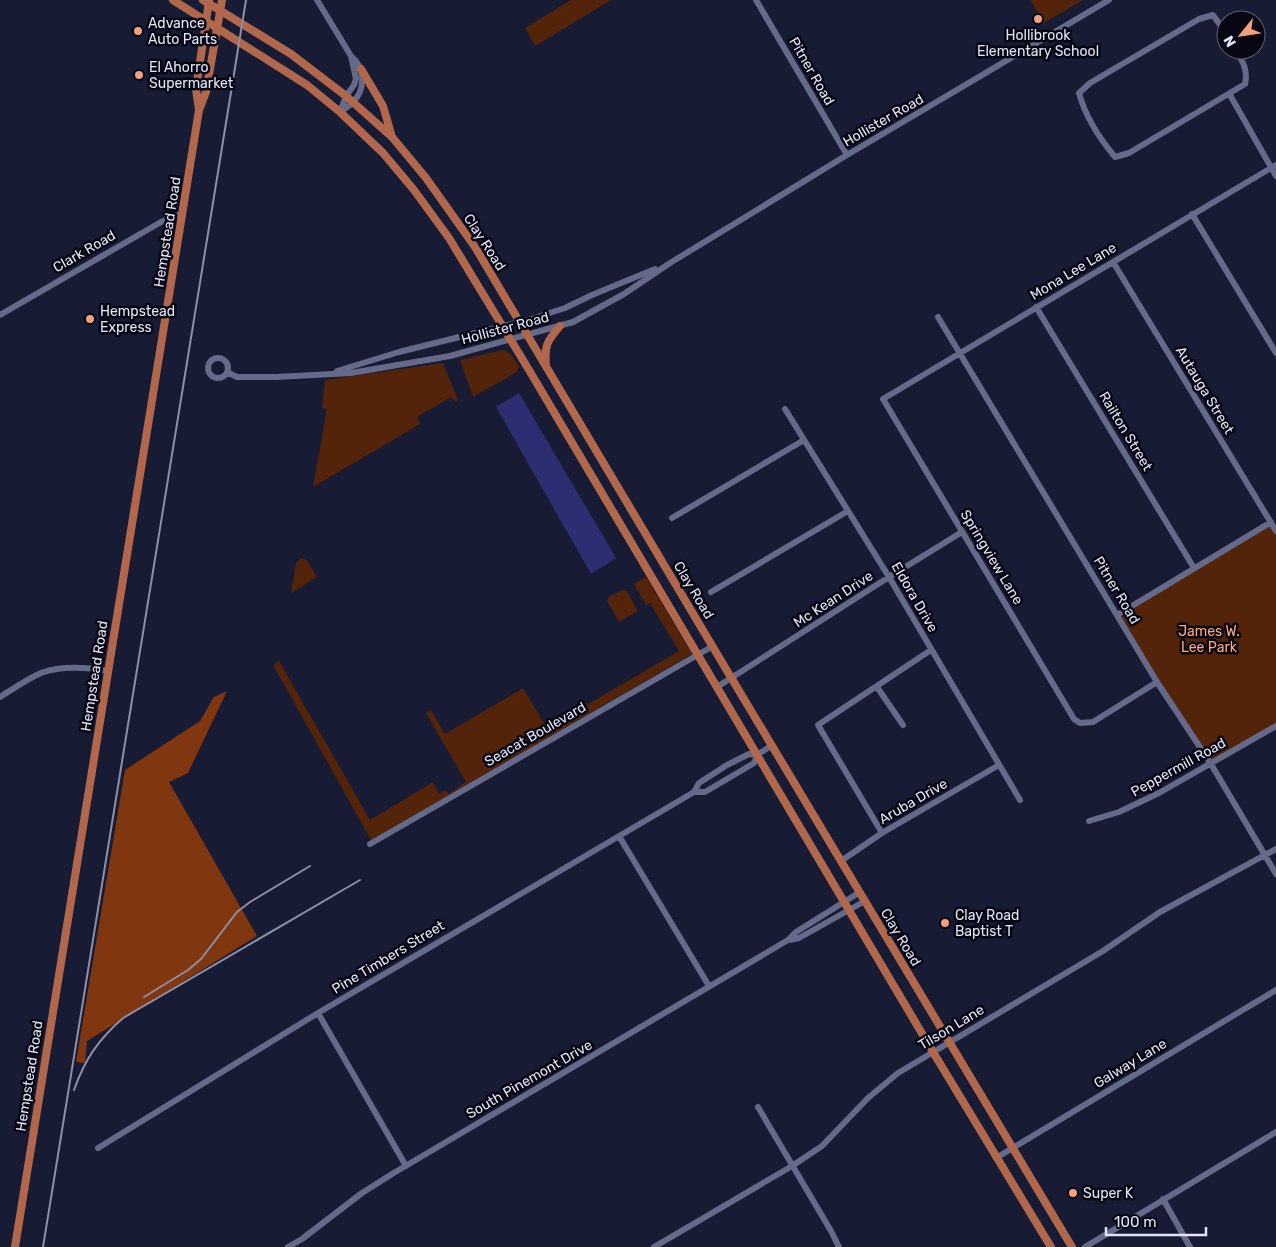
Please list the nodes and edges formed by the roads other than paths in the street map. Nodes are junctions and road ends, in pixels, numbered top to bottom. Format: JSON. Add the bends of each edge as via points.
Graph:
{"nodes":[{"id":1,"x":173,"y":0,"type":"edge"},
{"id":2,"x":222,"y":0,"type":"edge"},
{"id":3,"x":317,"y":0,"type":"edge"},
{"id":4,"x":756,"y":0,"type":"edge"},
{"id":5,"x":1109,"y":0,"type":"edge"},
{"id":6,"x":207,"y":1,"type":"edge"},
{"id":7,"x":220,"y":10,"type":"junction"},
{"id":8,"x":1216,"y":19,"type":"edge"},
{"id":9,"x":206,"y":20,"type":"junction"},
{"id":10,"x":218,"y":28,"type":"junction"},
{"id":11,"x":351,"y":56,"type":"junction"},
{"id":12,"x":1242,"y":60,"type":"edge"},
{"id":13,"x":361,"y":70,"type":"junction"},
{"id":14,"x":1230,"y":95,"type":"junction"},
{"id":15,"x":346,"y":96,"type":"junction"},
{"id":16,"x":353,"y":102,"type":"junction"},
{"id":17,"x":199,"y":110,"type":"junction"},
{"id":18,"x":340,"y":112,"type":"junction"},
{"id":19,"x":392,"y":137,"type":"junction"},
{"id":20,"x":847,"y":155,"type":"junction"},
{"id":21,"x":1274,"y":167,"type":"edge"},
{"id":22,"x":1276,"y":176,"type":"edge"},
{"id":23,"x":426,"y":178,"type":"junction"},
{"id":24,"x":414,"y":190,"type":"junction"},
{"id":25,"x":183,"y":213,"type":"junction"},
{"id":26,"x":1192,"y":214,"type":"junction"},
{"id":27,"x":1113,"y":262,"type":"junction"},
{"id":28,"x":670,"y":263,"type":"junction"},
{"id":29,"x":592,"y":295,"type":"junction"},
{"id":30,"x":1036,"y":307,"type":"junction"},
{"id":31,"x":598,"y":308,"type":"junction"},
{"id":32,"x":0,"y":314,"type":"edge"},
{"id":33,"x":938,"y":317,"type":"dead end"},
{"id":34,"x":520,"y":323,"type":"junction"},
{"id":35,"x":560,"y":326,"type":"junction"},
{"id":36,"x":502,"y":327,"type":"junction"},
{"id":37,"x":526,"y":335,"type":"junction"},
{"id":38,"x":510,"y":340,"type":"junction"},
{"id":39,"x":409,"y":350,"type":"junction"},
{"id":40,"x":960,"y":353,"type":"junction"},
{"id":41,"x":1276,"y":354,"type":"edge"},
{"id":42,"x":412,"y":363,"type":"junction"},
{"id":43,"x":546,"y":368,"type":"junction"},
{"id":44,"x":227,"y":372,"type":"dead end"},
{"id":45,"x":332,"y":373,"type":"junction"},
{"id":46,"x":883,"y":400,"type":"joint"},
{"id":47,"x":785,"y":409,"type":"dead end"},
{"id":48,"x":585,"y":433,"type":"junction"},
{"id":49,"x":804,"y":440,"type":"junction"},
{"id":50,"x":571,"y":442,"type":"junction"},
{"id":51,"x":848,"y":511,"type":"junction"},
{"id":52,"x":672,"y":518,"type":"dead end"},
{"id":53,"x":1271,"y":522,"type":"junction"},
{"id":54,"x":1276,"y":531,"type":"edge"},
{"id":55,"x":962,"y":532,"type":"junction"},
{"id":56,"x":659,"y":557,"type":"junction"},
{"id":57,"x":645,"y":566,"type":"junction"},
{"id":58,"x":1194,"y":568,"type":"junction"},
{"id":59,"x":889,"y":577,"type":"junction"},
{"id":60,"x":711,"y":592,"type":"dead end"},
{"id":61,"x":1117,"y":615,"type":"junction"},
{"id":62,"x":713,"y":646,"type":"junction"},
{"id":63,"x":931,"y":650,"type":"junction"},
{"id":64,"x":699,"y":655,"type":"junction"},
{"id":65,"x":108,"y":671,"type":"junction"},
{"id":66,"x":731,"y":678,"type":"junction"},
{"id":67,"x":1157,"y":682,"type":"junction"},
{"id":68,"x":717,"y":687,"type":"junction"},
{"id":69,"x":877,"y":687,"type":"junction"},
{"id":70,"x":0,"y":697,"type":"edge"},
{"id":71,"x":903,"y":725,"type":"dead end"},
{"id":72,"x":1276,"y":726,"type":"edge"},
{"id":73,"x":771,"y":746,"type":"junction"},
{"id":74,"x":757,"y":755,"type":"junction"},
{"id":75,"x":1212,"y":764,"type":"junction"},
{"id":76,"x":998,"y":765,"type":"junction"},
{"id":77,"x":694,"y":792,"type":"junction"},
{"id":78,"x":1020,"y":800,"type":"dead end"},
{"id":79,"x":1089,"y":822,"type":"dead end"},
{"id":80,"x":882,"y":833,"type":"junction"},
{"id":81,"x":619,"y":836,"type":"junction"},
{"id":82,"x":370,"y":844,"type":"dead end"},
{"id":83,"x":1276,"y":850,"type":"edge"},
{"id":84,"x":1265,"y":856,"type":"junction"},
{"id":85,"x":842,"y":862,"type":"junction"},
{"id":86,"x":1276,"y":874,"type":"edge"},
{"id":87,"x":860,"y":892,"type":"junction"},
{"id":88,"x":844,"y":901,"type":"junction"},
{"id":89,"x":865,"y":901,"type":"junction"},
{"id":90,"x":850,"y":910,"type":"junction"},
{"id":91,"x":788,"y":940,"type":"junction"},
{"id":92,"x":709,"y":986,"type":"junction"},
{"id":93,"x":1276,"y":990,"type":"edge"},
{"id":94,"x":318,"y":1013,"type":"junction"},
{"id":95,"x":951,"y":1042,"type":"junction"},
{"id":96,"x":933,"y":1052,"type":"junction"},
{"id":97,"x":758,"y":1107,"type":"dead end"},
{"id":98,"x":1276,"y":1132,"type":"edge"},
{"id":99,"x":98,"y":1148,"type":"dead end"},
{"id":100,"x":1012,"y":1148,"type":"junction"},
{"id":101,"x":996,"y":1158,"type":"junction"},
{"id":102,"x":406,"y":1166,"type":"junction"},
{"id":103,"x":792,"y":1166,"type":"junction"},
{"id":104,"x":1163,"y":1199,"type":"junction"},
{"id":105,"x":15,"y":1247,"type":"edge"},
{"id":106,"x":288,"y":1247,"type":"edge"},
{"id":107,"x":654,"y":1247,"type":"edge"},
{"id":108,"x":839,"y":1247,"type":"edge"},
{"id":109,"x":1051,"y":1247,"type":"edge"},
{"id":110,"x":1072,"y":1247,"type":"edge"},
{"id":111,"x":1085,"y":1247,"type":"edge"},
{"id":112,"x":1190,"y":1247,"type":"edge"}],
"edges":[{"from":1,"to":9,"type":"main road","name":"Clay Road"},
{"from":2,"to":7,"type":"main road","name":"Hempstead Road"},
{"from":3,"to":11,"type":"street"},
{"from":4,"to":20,"type":"street","name":"Pitner Road"},
{"from":5,"to":20,"type":"street","name":"Hollister Road"},
{"from":6,"to":7,"type":"main road","name":"Clay Road"},
{"from":6,"to":9,"type":"main road","name":"Hempstead Road"},
{"from":7,"to":10,"type":"main road","name":"Hempstead Road"},
{"from":7,"to":15,"type":"main road","name":"Clay Road","via":[[291,54]]},
{"from":8,"to":14,"type":"street","via":[[1213,15],[1199,19],[1090,83],[1079,93],[1083,106],[1115,157],[1129,153]]},
{"from":9,"to":10,"type":"main road","name":"Clay Road"},
{"from":9,"to":17,"type":"main road","name":"Hempstead Road","via":[[196,92]]},
{"from":10,"to":17,"type":"main road","name":"Hempstead Road","via":[[206,92]]},
{"from":10,"to":18,"type":"main road","name":"Clay Road","via":[[307,85]]},
{"from":11,"to":13,"type":"street"},
{"from":11,"to":15,"type":"street","via":[[356,79]]},
{"from":12,"to":14,"type":"street","via":[[1246,67],[1245,84]]},
{"from":13,"to":16,"type":"street","via":[[361,89]]},
{"from":13,"to":19,"type":"main road","via":[[383,106]]},
{"from":14,"to":21,"type":"street"},
{"from":15,"to":16,"type":"main road","name":"Clay Road"},
{"from":15,"to":18,"type":"street"},
{"from":16,"to":18,"type":"street"},
{"from":16,"to":19,"type":"main road","name":"Clay Road"},
{"from":17,"to":25,"type":"main road","name":"Hempstead Road"},
{"from":18,"to":24,"type":"main road","name":"Clay Road","via":[[383,153]]},
{"from":19,"to":23,"type":"main road","name":"Clay Road"},
{"from":20,"to":28,"type":"street","name":"Hollister Road"},
{"from":21,"to":22,"type":"street"},
{"from":21,"to":26,"type":"street","name":"Mona Lee Lane"},
{"from":23,"to":24,"type":"main road"},
{"from":23,"to":34,"type":"main road","name":"Clay Road","via":[[475,247]]},
{"from":24,"to":36,"type":"main road","name":"Clay Road","via":[[449,238]]},
{"from":25,"to":32,"type":"street","name":"Clark Road","via":[[161,222]]},
{"from":25,"to":65,"type":"main road","name":"Hempstead Road"},
{"from":26,"to":27,"type":"street","name":"Mona Lee Lane"},
{"from":26,"to":41,"type":"street"},
{"from":27,"to":30,"type":"street","name":"Mona Lee Lane"},
{"from":27,"to":53,"type":"street","name":"Autauga Street"},
{"from":28,"to":29,"type":"street","name":"Hollister Road"},
{"from":28,"to":31,"type":"street","name":"Hollister Road"},
{"from":29,"to":31,"type":"street"},
{"from":29,"to":34,"type":"street","name":"Hollister Road"},
{"from":30,"to":40,"type":"street","name":"Mona Lee Lane"},
{"from":30,"to":58,"type":"street","name":"Railton Street"},
{"from":31,"to":35,"type":"street","name":"Hollister Road"},
{"from":33,"to":40,"type":"street","name":"Pitner Road"},
{"from":34,"to":36,"type":"street","name":"Hollister Road"},
{"from":34,"to":37,"type":"main road","name":"Clay Road"},
{"from":35,"to":37,"type":"street","name":"Hollister Road"},
{"from":35,"to":43,"type":"main road","via":[[546,344]]},
{"from":36,"to":38,"type":"main road","name":"Clay Road"},
{"from":36,"to":39,"type":"street","name":"Hollister Road"},
{"from":37,"to":38,"type":"street","name":"Hollister Road"},
{"from":37,"to":43,"type":"main road","name":"Clay Road"},
{"from":38,"to":42,"type":"street","name":"Hollister Road"},
{"from":38,"to":50,"type":"main road","name":"Clay Road"},
{"from":39,"to":42,"type":"street"},
{"from":39,"to":45,"type":"street","name":"Hollister Road"},
{"from":40,"to":46,"type":"street","name":"Mona Lee Lane"},
{"from":40,"to":61,"type":"street","name":"Pitner Road"},
{"from":42,"to":45,"type":"street","name":"Hollister Road"},
{"from":43,"to":48,"type":"main road","name":"Clay Road"},
{"from":44,"to":45,"type":"street","name":"Hollister Road","via":[[238,377]]},
{"from":46,"to":55,"type":"street","name":"Springview Lane"},
{"from":47,"to":49,"type":"street","name":"Eldora Drive"},
{"from":48,"to":50,"type":"main road"},
{"from":48,"to":56,"type":"main road","name":"Clay Road"},
{"from":49,"to":51,"type":"street","name":"Eldora Drive"},
{"from":49,"to":52,"type":"street"},
{"from":50,"to":57,"type":"main road","name":"Clay Road"},
{"from":51,"to":59,"type":"street","name":"Eldora Drive"},
{"from":51,"to":60,"type":"street"},
{"from":53,"to":54,"type":"street","name":"Autauga Street"},
{"from":53,"to":58,"type":"street"},
{"from":55,"to":59,"type":"street","name":"Mc Kean Drive"},
{"from":55,"to":67,"type":"street","name":"Springview Lane","via":[[1074,719],[1083,724],[1093,722]]},
{"from":56,"to":57,"type":"main road"},
{"from":56,"to":62,"type":"main road","name":"Clay Road"},
{"from":57,"to":64,"type":"main road","name":"Clay Road"},
{"from":58,"to":61,"type":"street"},
{"from":59,"to":63,"type":"street","name":"Eldora Drive"},
{"from":59,"to":66,"type":"street","name":"Mc Kean Drive"},
{"from":61,"to":67,"type":"street","name":"Pitner Road"},
{"from":62,"to":64,"type":"street","name":"Seacat Boulevard"},
{"from":62,"to":66,"type":"main road","name":"Clay Road"},
{"from":63,"to":69,"type":"street"},
{"from":63,"to":76,"type":"street","name":"Eldora Drive"},
{"from":64,"to":68,"type":"main road","name":"Clay Road"},
{"from":64,"to":82,"type":"street","name":"Seacat Boulevard"},
{"from":65,"to":70,"type":"street","via":[[65,668],[42,673]]},
{"from":65,"to":105,"type":"main road","name":"Hempstead Road"},
{"from":66,"to":68,"type":"street","name":"Mc Kean Drive"},
{"from":66,"to":73,"type":"main road","name":"Clay Road"},
{"from":67,"to":75,"type":"street","name":"Pitner Road"},
{"from":68,"to":74,"type":"main road","name":"Clay Road"},
{"from":69,"to":71,"type":"street"},
{"from":69,"to":80,"type":"street","via":[[818,725]]},
{"from":72,"to":75,"type":"street","name":"Peppermill Road"},
{"from":73,"to":74,"type":"street","name":"Pine Timbers Street"},
{"from":73,"to":85,"type":"main road","name":"Clay Road"},
{"from":74,"to":77,"type":"street","name":"Pine Timbers Street","via":[[754,763],[705,792]]},
{"from":74,"to":77,"type":"street","name":"Pine Timbers Street","via":[[748,754],[727,765],[699,782]]},
{"from":74,"to":88,"type":"main road","name":"Clay Road"},
{"from":75,"to":79,"type":"street","name":"Peppermill Road","via":[[1135,805]]},
{"from":75,"to":84,"type":"street","name":"Pitner Road"},
{"from":76,"to":78,"type":"street","name":"Eldora Drive"},
{"from":76,"to":80,"type":"street","name":"Aruba Drive"},
{"from":77,"to":81,"type":"street","name":"Pine Timbers Street"},
{"from":80,"to":85,"type":"street","name":"Aruba Drive"},
{"from":81,"to":92,"type":"street"},
{"from":81,"to":94,"type":"street","name":"Pine Timbers Street"},
{"from":83,"to":84,"type":"street","name":"Tilson Lane"},
{"from":84,"to":86,"type":"street","name":"Pitner Road"},
{"from":84,"to":95,"type":"street","name":"Tilson Lane","via":[[1160,912],[1103,951]]},
{"from":85,"to":87,"type":"main road","name":"Clay Road"},
{"from":87,"to":88,"type":"street","name":"South Pinemont Drive"},
{"from":87,"to":89,"type":"main road","name":"Clay Road"},
{"from":88,"to":90,"type":"main road","name":"Clay Road"},
{"from":88,"to":91,"type":"street","name":"South Pinemont Drive"},
{"from":89,"to":90,"type":"street","name":"South Pinemont Drive"},
{"from":89,"to":95,"type":"main road","name":"Clay Road"},
{"from":90,"to":91,"type":"street","name":"South Pinemont Drive","via":[[799,938]]},
{"from":90,"to":96,"type":"main road","name":"Clay Road"},
{"from":91,"to":92,"type":"street","name":"South Pinemont Drive"},
{"from":92,"to":102,"type":"street","name":"South Pinemont Drive"},
{"from":93,"to":100,"type":"street","name":"Galway Lane"},
{"from":94,"to":99,"type":"street","name":"Pine Timbers Street"},
{"from":94,"to":102,"type":"street"},
{"from":95,"to":96,"type":"street","name":"Tilson Lane"},
{"from":95,"to":100,"type":"main road","name":"Clay Road"},
{"from":96,"to":101,"type":"main road","name":"Clay Road"},
{"from":96,"to":103,"type":"street","name":"Tilson Lane","via":[[898,1073],[868,1098],[822,1146]]},
{"from":97,"to":103,"type":"street"},
{"from":98,"to":104,"type":"street"},
{"from":100,"to":101,"type":"street","name":"Galway Lane"},
{"from":100,"to":110,"type":"main road","name":"Clay Road"},
{"from":101,"to":109,"type":"main road","name":"Clay Road"},
{"from":102,"to":106,"type":"street","name":"South Pinemont Drive","via":[[362,1193]]},
{"from":103,"to":107,"type":"street","name":"Tilson Lane"},
{"from":103,"to":108,"type":"street"},
{"from":104,"to":111,"type":"street"},
{"from":104,"to":112,"type":"street"}]}
